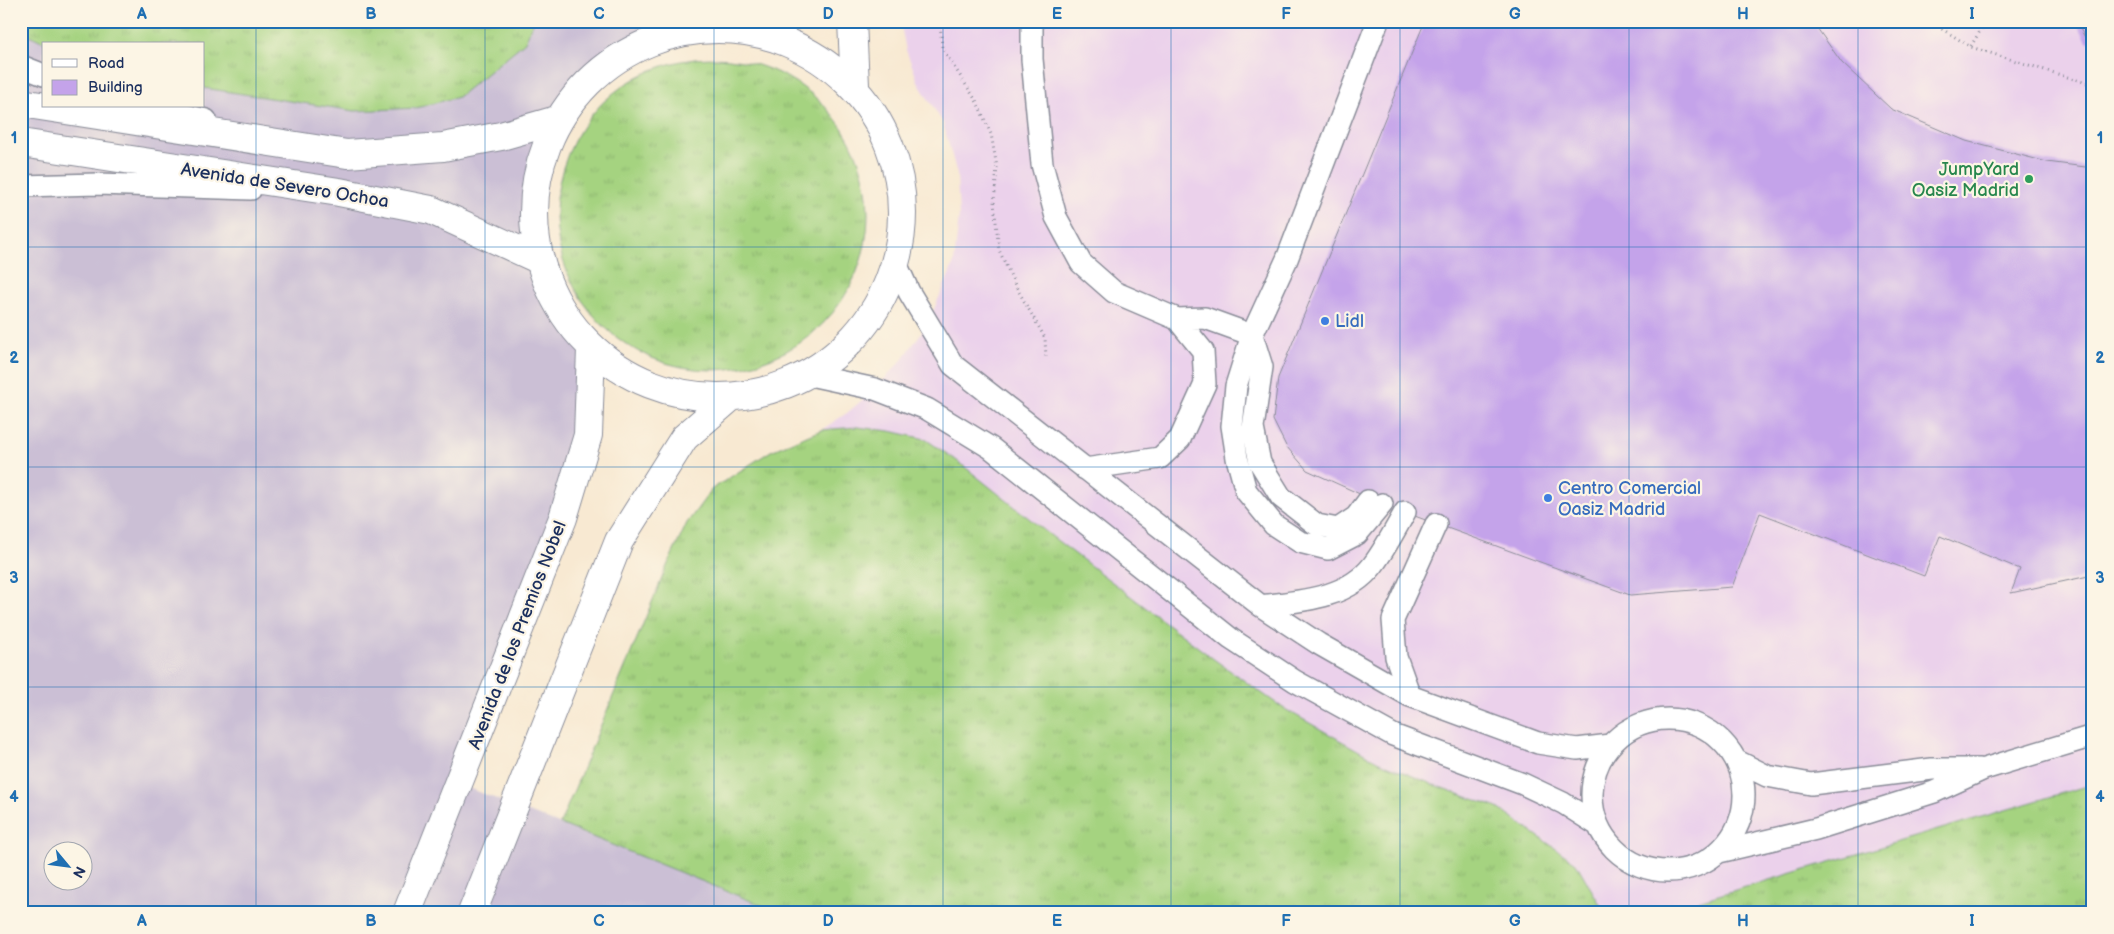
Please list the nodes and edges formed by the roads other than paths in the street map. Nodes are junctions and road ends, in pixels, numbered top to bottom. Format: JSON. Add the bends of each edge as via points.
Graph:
{"nodes":[{"id":1,"x":852,"y":21,"type":"edge"},
{"id":2,"x":1032,"y":21,"type":"edge"},
{"id":3,"x":1378,"y":21,"type":"edge"},
{"id":4,"x":699,"y":25,"type":"edge"},
{"id":5,"x":21,"y":66,"type":"edge"},
{"id":6,"x":42,"y":74,"type":"edge"},
{"id":7,"x":855,"y":86,"type":"junction"},
{"id":8,"x":21,"y":103,"type":"edge"},
{"id":9,"x":42,"y":106,"type":"edge"},
{"id":10,"x":53,"y":108,"type":"edge"},
{"id":11,"x":155,"y":108,"type":"edge"},
{"id":12,"x":557,"y":120,"type":"junction"},
{"id":13,"x":21,"y":143,"type":"edge"},
{"id":14,"x":347,"y":154,"type":"junction"},
{"id":15,"x":21,"y":186,"type":"edge"},
{"id":16,"x":339,"y":192,"type":"junction"},
{"id":17,"x":538,"y":259,"type":"junction"},
{"id":18,"x":895,"y":261,"type":"junction"},
{"id":19,"x":1177,"y":319,"type":"junction"},
{"id":20,"x":1252,"y":335,"type":"junction"},
{"id":21,"x":591,"y":349,"type":"junction"},
{"id":22,"x":805,"y":374,"type":"junction"},
{"id":23,"x":730,"y":398,"type":"junction"},
{"id":24,"x":1085,"y":469,"type":"junction"},
{"id":25,"x":1376,"y":501,"type":"dead end"},
{"id":26,"x":1405,"y":512,"type":"dead end"},
{"id":27,"x":1436,"y":524,"type":"dead end"},
{"id":28,"x":1261,"y":606,"type":"junction"},
{"id":29,"x":1410,"y":696,"type":"junction"},
{"id":30,"x":2093,"y":736,"type":"edge"},
{"id":31,"x":1610,"y":746,"type":"junction"},
{"id":32,"x":1737,"y":761,"type":"junction"},
{"id":33,"x":1984,"y":769,"type":"junction"},
{"id":34,"x":1596,"y":824,"type":"junction"},
{"id":35,"x":1719,"y":852,"type":"junction"},
{"id":36,"x":407,"y":913,"type":"edge"},
{"id":37,"x":472,"y":913,"type":"edge"}],
"edges":[{"from":1,"to":7,"type":"street"},
{"from":2,"to":19,"type":"lane","via":[[1032,59],[1042,164],[1056,217],[1081,263],[1114,292]]},
{"from":3,"to":20,"type":"lane","via":[[1287,259]]},
{"from":4,"to":7,"type":"street","via":[[754,30],[800,46]]},
{"from":4,"to":12,"type":"street","via":[[640,44],[593,75]]},
{"from":5,"to":6,"type":"lane"},
{"from":7,"to":18,"type":"street","via":[[892,145],[904,214]]},
{"from":8,"to":9,"type":"street"},
{"from":10,"to":14,"type":"street"},
{"from":11,"to":14,"type":"lane"},
{"from":12,"to":14,"type":"street","via":[[501,136],[443,147]]},
{"from":12,"to":17,"type":"street","via":[[534,188]]},
{"from":13,"to":16,"type":"street","name":"Avenida de Severo Ochoa"},
{"from":15,"to":16,"type":"lane","via":[[98,184]]},
{"from":16,"to":17,"type":"street","name":"Avenida de Severo Ochoa","via":[[431,210]]},
{"from":17,"to":21,"type":"street","via":[[558,308]]},
{"from":18,"to":22,"type":"street","via":[[877,305],[854,340]]},
{"from":18,"to":24,"type":"lane","via":[[909,292],[953,365]]},
{"from":19,"to":20,"type":"lane","via":[[1205,318]]},
{"from":19,"to":24,"type":"lane","via":[[1203,351],[1205,384],[1180,439],[1160,458]]},
{"from":20,"to":25,"type":"lane","via":[[1262,367],[1254,428],[1260,463],[1281,497],[1317,525],[1338,529]]},
{"from":21,"to":23,"type":"street","via":[[640,381],[680,395]]},
{"from":21,"to":36,"type":"street","name":"Avenida de los Premios Nobel","via":[[588,435],[563,518]]},
{"from":22,"to":23,"type":"street","via":[[768,391]]},
{"from":22,"to":34,"type":"lane","via":[[875,389],[927,409],[992,448],[1231,639],[1295,681],[1393,735],[1524,784]]},
{"from":23,"to":37,"type":"street","via":[[684,438],[619,541]]},
{"from":24,"to":28,"type":"lane"},
{"from":26,"to":28,"type":"lane","via":[[1372,566],[1346,590]]},
{"from":27,"to":29,"type":"lane","via":[[1393,620],[1396,657]]},
{"from":28,"to":29,"type":"lane","via":[[1319,644]]},
{"from":29,"to":31,"type":"lane","via":[[1538,742],[1577,749]]},
{"from":30,"to":33,"type":"lane"},
{"from":31,"to":32,"type":"lane","via":[[1638,725],[1666,718],[1688,721],[1708,730],[1724,743]]},
{"from":31,"to":34,"type":"lane","via":[[1596,770],[1592,788]]},
{"from":32,"to":33,"type":"lane","via":[[1768,776],[1811,784],[1932,769]]},
{"from":32,"to":35,"type":"lane","via":[[1744,785],[1743,810],[1735,833]]},
{"from":33,"to":35,"type":"lane","via":[[1934,792],[1816,829]]},
{"from":34,"to":35,"type":"lane","via":[[1609,845],[1628,861],[1650,870],[1675,872],[1698,866]]}]}
